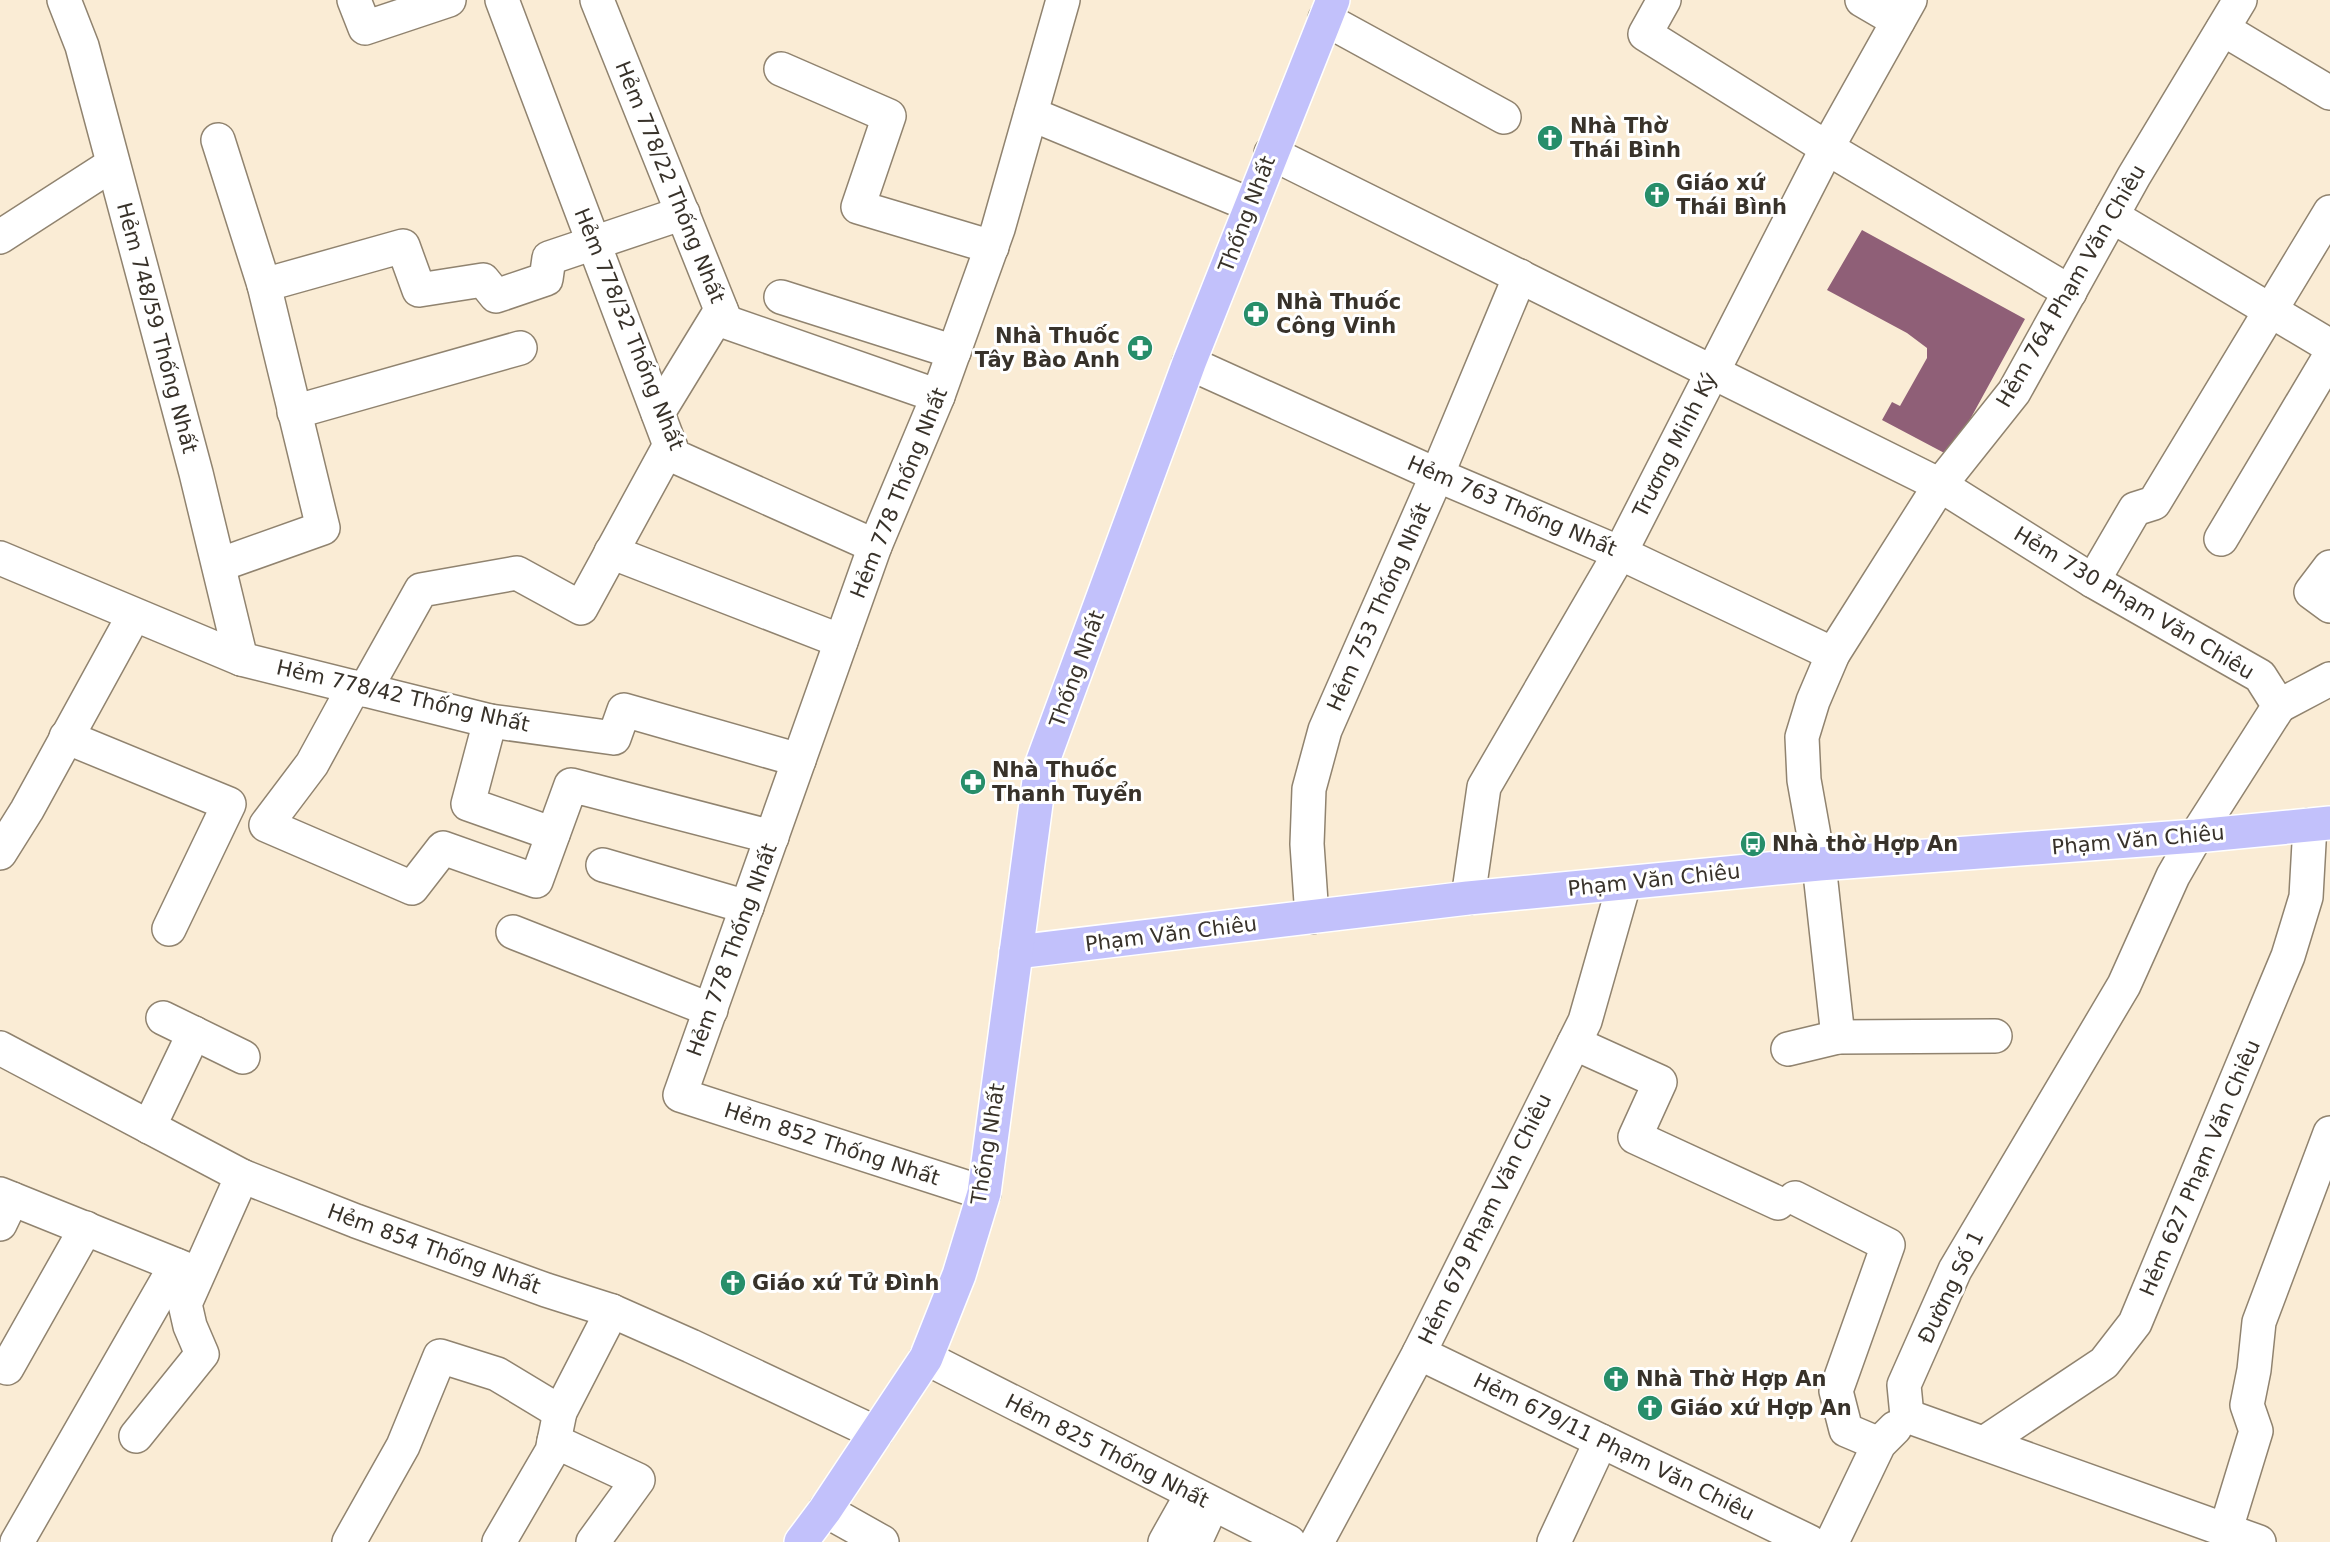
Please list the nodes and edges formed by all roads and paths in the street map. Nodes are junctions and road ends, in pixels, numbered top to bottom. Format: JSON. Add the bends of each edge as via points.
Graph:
{"nodes":[{"id":1,"x":64,"y":0,"type":"edge"},
{"id":2,"x":354,"y":0,"type":"edge"},
{"id":3,"x":449,"y":0,"type":"edge"},
{"id":4,"x":502,"y":0,"type":"edge"},
{"id":5,"x":597,"y":0,"type":"edge"},
{"id":6,"x":1063,"y":0,"type":"edge"},
{"id":7,"x":1664,"y":0,"type":"edge"},
{"id":8,"x":1862,"y":0,"type":"edge"},
{"id":9,"x":2241,"y":0,"type":"edge"},
{"id":10,"x":1329,"y":9,"type":"edge"},
{"id":11,"x":1904,"y":10,"type":"edge"},
{"id":12,"x":2223,"y":29,"type":"junction"},
{"id":13,"x":781,"y":69,"type":"dead end"},
{"id":14,"x":2330,"y":93,"type":"edge"},
{"id":15,"x":1031,"y":114,"type":"junction"},
{"id":16,"x":1504,"y":117,"type":"dead end"},
{"id":17,"x":218,"y":140,"type":"dead end"},
{"id":18,"x":1827,"y":148,"type":"junction"},
{"id":19,"x":1271,"y":153,"type":"junction"},
{"id":20,"x":113,"y":164,"type":"junction"},
{"id":21,"x":1251,"y":205,"type":"junction"},
{"id":22,"x":2330,"y":212,"type":"edge"},
{"id":23,"x":683,"y":213,"type":"junction"},
{"id":24,"x":2112,"y":216,"type":"junction"},
{"id":25,"x":0,"y":237,"type":"edge"},
{"id":26,"x":594,"y":244,"type":"junction"},
{"id":27,"x":992,"y":247,"type":"junction"},
{"id":28,"x":1521,"y":276,"type":"junction"},
{"id":29,"x":264,"y":285,"type":"junction"},
{"id":30,"x":2070,"y":292,"type":"junction"},
{"id":31,"x":781,"y":297,"type":"dead end"},
{"id":32,"x":721,"y":310,"type":"junction"},
{"id":33,"x":2271,"y":310,"type":"junction"},
{"id":34,"x":2330,"y":346,"type":"edge"},
{"id":35,"x":520,"y":348,"type":"dead end"},
{"id":36,"x":954,"y":352,"type":"junction"},
{"id":37,"x":2330,"y":356,"type":"edge"},
{"id":38,"x":1189,"y":363,"type":"junction"},
{"id":39,"x":1712,"y":371,"type":"junction"},
{"id":40,"x":938,"y":396,"type":"junction"},
{"id":41,"x":294,"y":412,"type":"junction"},
{"id":42,"x":658,"y":413,"type":"junction"},
{"id":43,"x":670,"y":445,"type":"junction"},
{"id":44,"x":1437,"y":475,"type":"junction"},
{"id":45,"x":1940,"y":485,"type":"junction"},
{"id":46,"x":2221,"y":539,"type":"dead end"},
{"id":47,"x":875,"y":546,"type":"junction"},
{"id":48,"x":611,"y":552,"type":"junction"},
{"id":49,"x":1620,"y":552,"type":"junction"},
{"id":50,"x":0,"y":558,"type":"edge"},
{"id":51,"x":219,"y":565,"type":"junction"},
{"id":52,"x":2330,"y":567,"type":"edge"},
{"id":53,"x":2092,"y":581,"type":"junction"},
{"id":54,"x":2330,"y":606,"type":"edge"},
{"id":55,"x":134,"y":615,"type":"junction"},
{"id":56,"x":841,"y":641,"type":"junction"},
{"id":57,"x":1833,"y":654,"type":"junction"},
{"id":58,"x":241,"y":659,"type":"junction"},
{"id":59,"x":2330,"y":678,"type":"edge"},
{"id":60,"x":359,"y":688,"type":"junction"},
{"id":61,"x":2279,"y":706,"type":"junction"},
{"id":62,"x":490,"y":721,"type":"junction"},
{"id":63,"x":66,"y":737,"type":"junction"},
{"id":64,"x":799,"y":760,"type":"junction"},
{"id":65,"x":2320,"y":824,"type":"edge"},
{"id":66,"x":553,"y":834,"type":"junction"},
{"id":67,"x":2196,"y":836,"type":"junction"},
{"id":68,"x":772,"y":837,"type":"junction"},
{"id":69,"x":0,"y":853,"type":"edge"},
{"id":70,"x":1819,"y":864,"type":"junction"},
{"id":71,"x":603,"y":865,"type":"dead end"},
{"id":72,"x":1624,"y":884,"type":"junction"},
{"id":73,"x":1468,"y":898,"type":"junction"},
{"id":74,"x":747,"y":907,"type":"junction"},
{"id":75,"x":1312,"y":917,"type":"junction"},
{"id":76,"x":169,"y":929,"type":"dead end"},
{"id":77,"x":513,"y":932,"type":"dead end"},
{"id":78,"x":1016,"y":952,"type":"junction"},
{"id":79,"x":711,"y":1010,"type":"junction"},
{"id":80,"x":163,"y":1018,"type":"dead end"},
{"id":81,"x":194,"y":1033,"type":"junction"},
{"id":82,"x":1995,"y":1036,"type":"dead end"},
{"id":83,"x":1838,"y":1037,"type":"junction"},
{"id":84,"x":1574,"y":1043,"type":"junction"},
{"id":85,"x":0,"y":1048,"type":"edge"},
{"id":86,"x":1788,"y":1049,"type":"dead end"},
{"id":87,"x":243,"y":1056,"type":"dead end"},
{"id":88,"x":680,"y":1095,"type":"joint"},
{"id":89,"x":149,"y":1128,"type":"junction"},
{"id":90,"x":2330,"y":1133,"type":"edge"},
{"id":91,"x":242,"y":1176,"type":"junction"},
{"id":92,"x":984,"y":1192,"type":"junction"},
{"id":93,"x":4,"y":1206,"type":"edge"},
{"id":94,"x":86,"y":1228,"type":"junction"},
{"id":95,"x":187,"y":1269,"type":"junction"},
{"id":96,"x":612,"y":1311,"type":"junction"},
{"id":97,"x":1419,"y":1353,"type":"junction"},
{"id":98,"x":926,"y":1358,"type":"junction"},
{"id":99,"x":0,"y":1365,"type":"edge"},
{"id":100,"x":1907,"y":1416,"type":"junction"},
{"id":101,"x":557,"y":1426,"type":"junction"},
{"id":102,"x":876,"y":1433,"type":"junction"},
{"id":103,"x":136,"y":1436,"type":"dead end"},
{"id":104,"x":1601,"y":1441,"type":"junction"},
{"id":105,"x":1984,"y":1443,"type":"junction"},
{"id":106,"x":1879,"y":1444,"type":"junction"},
{"id":107,"x":1202,"y":1499,"type":"junction"},
{"id":108,"x":825,"y":1510,"type":"junction"},
{"id":109,"x":2226,"y":1529,"type":"junction"},
{"id":110,"x":17,"y":1542,"type":"edge"},
{"id":111,"x":349,"y":1542,"type":"edge"},
{"id":112,"x":500,"y":1542,"type":"edge"},
{"id":113,"x":593,"y":1542,"type":"edge"},
{"id":114,"x":801,"y":1542,"type":"edge"},
{"id":115,"x":882,"y":1542,"type":"edge"},
{"id":116,"x":1165,"y":1542,"type":"edge"},
{"id":117,"x":1195,"y":1542,"type":"edge"},
{"id":118,"x":1289,"y":1542,"type":"edge"},
{"id":119,"x":1317,"y":1542,"type":"edge"},
{"id":120,"x":1554,"y":1542,"type":"edge"},
{"id":121,"x":1810,"y":1542,"type":"edge"},
{"id":122,"x":1832,"y":1542,"type":"edge"},
{"id":123,"x":2259,"y":1542,"type":"edge"}],
"edges":[{"from":1,"to":20,"type":"street","name":"Hẻm 748/59 Thống Nhất","via":[[82,46]]},
{"from":2,"to":3,"type":"street","via":[[365,28]]},
{"from":4,"to":26,"type":"street","name":"Hẻm 778/32 Thống Nhất"},
{"from":5,"to":23,"type":"street","name":"Hẻm 778/22 Thống Nhất"},
{"from":6,"to":15,"type":"street","name":"Hẻm 778 Thống Nhất"},
{"from":7,"to":18,"type":"street","via":[[1645,34]]},
{"from":8,"to":11,"type":"street"},
{"from":9,"to":12,"type":"street","name":"Hẻm 764 Phạm Văn Chiêu"},
{"from":10,"to":16,"type":"street"},
{"from":10,"to":19,"type":"main road","name":"Thống Nhất"},
{"from":11,"to":18,"type":"street","name":"Trương Minh Ký"},
{"from":12,"to":14,"type":"street"},
{"from":12,"to":24,"type":"street","name":"Hẻm 764 Phạm Văn Chiêu"},
{"from":13,"to":27,"type":"street","via":[[889,116],[858,207]]},
{"from":15,"to":21,"type":"street"},
{"from":15,"to":27,"type":"street","name":"Hẻm 778 Thống Nhất"},
{"from":17,"to":29,"type":"street"},
{"from":18,"to":30,"type":"street"},
{"from":18,"to":39,"type":"street","name":"Trương Minh Ký"},
{"from":19,"to":21,"type":"main road","name":"Thống Nhất"},
{"from":19,"to":28,"type":"street"},
{"from":20,"to":25,"type":"street"},
{"from":20,"to":51,"type":"street","name":"Hẻm 748/59 Thống Nhất"},
{"from":21,"to":38,"type":"main road","name":"Thống Nhất"},
{"from":22,"to":33,"type":"street"},
{"from":23,"to":26,"type":"street"},
{"from":23,"to":32,"type":"street","name":"Hẻm 778/22 Thống Nhất"},
{"from":24,"to":30,"type":"street","name":"Hẻm 764 Phạm Văn Chiêu"},
{"from":24,"to":33,"type":"street"},
{"from":26,"to":29,"type":"street","via":[[549,258],[546,279],[496,296],[483,280],[419,290],[403,246]]},
{"from":26,"to":42,"type":"street","name":"Hẻm 778/32 Thống Nhất"},
{"from":27,"to":36,"type":"street","name":"Hẻm 778 Thống Nhất"},
{"from":28,"to":39,"type":"street"},
{"from":28,"to":44,"type":"street","name":"Hẻm 753 Thống Nhất"},
{"from":29,"to":41,"type":"street"},
{"from":30,"to":45,"type":"street","name":"Hẻm 764 Phạm Văn Chiêu","via":[[2014,392]]},
{"from":31,"to":36,"type":"street"},
{"from":32,"to":40,"type":"street","name":"Hẻm 778/22 Thống Nhất","via":[[726,322]]},
{"from":32,"to":42,"type":"street"},
{"from":33,"to":34,"type":"street"},
{"from":33,"to":53,"type":"street","via":[[2154,503],[2135,509]]},
{"from":35,"to":41,"type":"street"},
{"from":36,"to":40,"type":"street","name":"Hẻm 778 Thống Nhất"},
{"from":37,"to":46,"type":"street"},
{"from":38,"to":44,"type":"street","name":"Hẻm 763 Thống Nhất"},
{"from":38,"to":78,"type":"main road","name":"Thống Nhất","via":[[1041,766]]},
{"from":39,"to":45,"type":"street"},
{"from":39,"to":49,"type":"street","name":"Trương Minh Ký"},
{"from":40,"to":47,"type":"street","name":"Hẻm 778 Thống Nhất"},
{"from":41,"to":51,"type":"street","via":[[323,528]]},
{"from":42,"to":43,"type":"street","name":"Hẻm 778/32 Thống Nhất"},
{"from":43,"to":47,"type":"street","name":"Hẻm 778/32 Thống Nhất","via":[[674,456]]},
{"from":43,"to":48,"type":"street"},
{"from":44,"to":49,"type":"street","name":"Hẻm 763 Thống Nhất"},
{"from":44,"to":75,"type":"street","name":"Hẻm 753 Thống Nhất","via":[[1324,730],[1309,789],[1306,844]]},
{"from":45,"to":53,"type":"street","name":"Hẻm 730 Phạm Văn Chiêu"},
{"from":45,"to":57,"type":"street","name":"Hẻm 764 Phạm Văn Chiêu"},
{"from":47,"to":56,"type":"street","name":"Hẻm 778 Thống Nhất"},
{"from":48,"to":56,"type":"street"},
{"from":48,"to":60,"type":"street","via":[[581,608],[518,573],[421,590]]},
{"from":49,"to":57,"type":"street","name":"Hẻm 763 Thống Nhất"},
{"from":49,"to":73,"type":"street","name":"Trương Minh Ký","via":[[1484,788]]},
{"from":50,"to":55,"type":"street","name":"Hẻm 778/42 Thống Nhất"},
{"from":51,"to":58,"type":"street","name":"Hẻm 748/59 Thống Nhất"},
{"from":52,"to":54,"type":"street","via":[[2311,592]]},
{"from":53,"to":61,"type":"street","name":"Hẻm 730 Phạm Văn Chiêu","via":[[2260,676]]},
{"from":55,"to":58,"type":"street","name":"Hẻm 778/42 Thống Nhất"},
{"from":55,"to":63,"type":"street"},
{"from":56,"to":64,"type":"street","name":"Hẻm 778 Thống Nhất"},
{"from":57,"to":70,"type":"street","name":"Hẻm 764 Phạm Văn Chiêu","via":[[1802,737],[1804,780]]},
{"from":58,"to":60,"type":"street","name":"Hẻm 778/42 Thống Nhất"},
{"from":59,"to":61,"type":"street"},
{"from":60,"to":62,"type":"street","name":"Hẻm 778/42 Thống Nhất"},
{"from":60,"to":66,"type":"street","via":[[312,764],[266,825],[412,888],[443,848],[536,880]]},
{"from":61,"to":67,"type":"street"},
{"from":62,"to":64,"type":"street","name":"Hẻm 778/42 Thống Nhất","via":[[614,738],[624,710]]},
{"from":62,"to":66,"type":"street","via":[[468,804]]},
{"from":63,"to":69,"type":"street"},
{"from":63,"to":76,"type":"street","via":[[229,804]]},
{"from":64,"to":68,"type":"street","name":"Hẻm 778 Thống Nhất"},
{"from":65,"to":67,"type":"main road","name":"Phạm Văn Chiêu"},
{"from":65,"to":105,"type":"street","name":"Hẻm 627 Phạm Văn Chiêu","via":[[2306,897],[2288,956],[2135,1323],[2104,1362]]},
{"from":66,"to":68,"type":"street","via":[[571,785]]},
{"from":67,"to":70,"type":"main road","name":"Phạm Văn Chiêu"},
{"from":67,"to":100,"type":"street","name":"Đường Số 1","via":[[2173,876],[2124,985],[1955,1270],[1904,1385]]},
{"from":68,"to":74,"type":"street","name":"Hẻm 778 Thống Nhất"},
{"from":70,"to":72,"type":"main road","name":"Phạm Văn Chiêu"},
{"from":70,"to":83,"type":"street","name":"Hẻm 764 Phạm Văn Chiêu"},
{"from":71,"to":74,"type":"street"},
{"from":72,"to":73,"type":"main road","name":"Phạm Văn Chiêu"},
{"from":72,"to":84,"type":"street","name":"Hẻm 679 Phạm Văn Chiêu","via":[[1585,1021]]},
{"from":73,"to":75,"type":"main road","name":"Phạm Văn Chiêu"},
{"from":74,"to":79,"type":"street","name":"Hẻm 778 Thống Nhất"},
{"from":75,"to":78,"type":"main road","name":"Phạm Văn Chiêu"},
{"from":77,"to":79,"type":"street"},
{"from":78,"to":92,"type":"main road","name":"Thống Nhất"},
{"from":79,"to":88,"type":"street","name":"Hẻm 778 Thống Nhất"},
{"from":80,"to":81,"type":"street"},
{"from":81,"to":87,"type":"street"},
{"from":81,"to":89,"type":"street"},
{"from":82,"to":83,"type":"street"},
{"from":83,"to":86,"type":"street"},
{"from":84,"to":97,"type":"street","name":"Hẻm 679 Phạm Văn Chiêu"},
{"from":84,"to":106,"type":"street","via":[[1660,1082],[1635,1137],[1888,1245],[1836,1391],[1846,1430]]},
{"from":85,"to":89,"type":"street","name":"Hẻm 854 Thống Nhất"},
{"from":88,"to":92,"type":"street","name":"Hẻm 852 Thống Nhất"},
{"from":89,"to":91,"type":"street","name":"Hẻm 854 Thống Nhất"},
{"from":90,"to":109,"type":"street","via":[[2259,1322],[2247,1405],[2256,1431]]},
{"from":91,"to":95,"type":"street"},
{"from":91,"to":96,"type":"street","name":"Hẻm 854 Thống Nhất","via":[[390,1234]]},
{"from":92,"to":98,"type":"main road","name":"Thống Nhất","via":[[959,1275]]},
{"from":93,"to":94,"type":"street"},
{"from":94,"to":95,"type":"street"},
{"from":94,"to":99,"type":"street","via":[[6,1368]]},
{"from":95,"to":103,"type":"street","via":[[185,1304],[202,1354]]},
{"from":95,"to":110,"type":"street"},
{"from":96,"to":101,"type":"street"},
{"from":96,"to":102,"type":"street","name":"Hẻm 854 Thống Nhất"},
{"from":97,"to":104,"type":"street","name":"Hẻm 679/11 Phạm Văn Chiêu"},
{"from":97,"to":119,"type":"street","name":"Hẻm 679 Phạm Văn Chiêu"},
{"from":98,"to":102,"type":"main road","name":"Thống Nhất"},
{"from":98,"to":107,"type":"street","name":"Hẻm 825 Thống Nhất"},
{"from":100,"to":105,"type":"street"},
{"from":100,"to":106,"type":"street"},
{"from":101,"to":111,"type":"street","via":[[497,1374],[440,1356],[403,1446]]},
{"from":101,"to":112,"type":"street","via":[[552,1451]]},
{"from":101,"to":113,"type":"street","via":[[638,1480]]},
{"from":102,"to":108,"type":"main road","name":"Thống Nhất"},
{"from":104,"to":120,"type":"street"},
{"from":104,"to":121,"type":"street","name":"Hẻm 679/11 Phạm Văn Chiêu"},
{"from":105,"to":109,"type":"street"},
{"from":106,"to":122,"type":"street"},
{"from":107,"to":116,"type":"street"},
{"from":107,"to":117,"type":"street"},
{"from":107,"to":118,"type":"street","name":"Hẻm 825 Thống Nhất"},
{"from":108,"to":114,"type":"main road","name":"Thống Nhất"},
{"from":108,"to":115,"type":"street"},
{"from":109,"to":123,"type":"street"}]}
